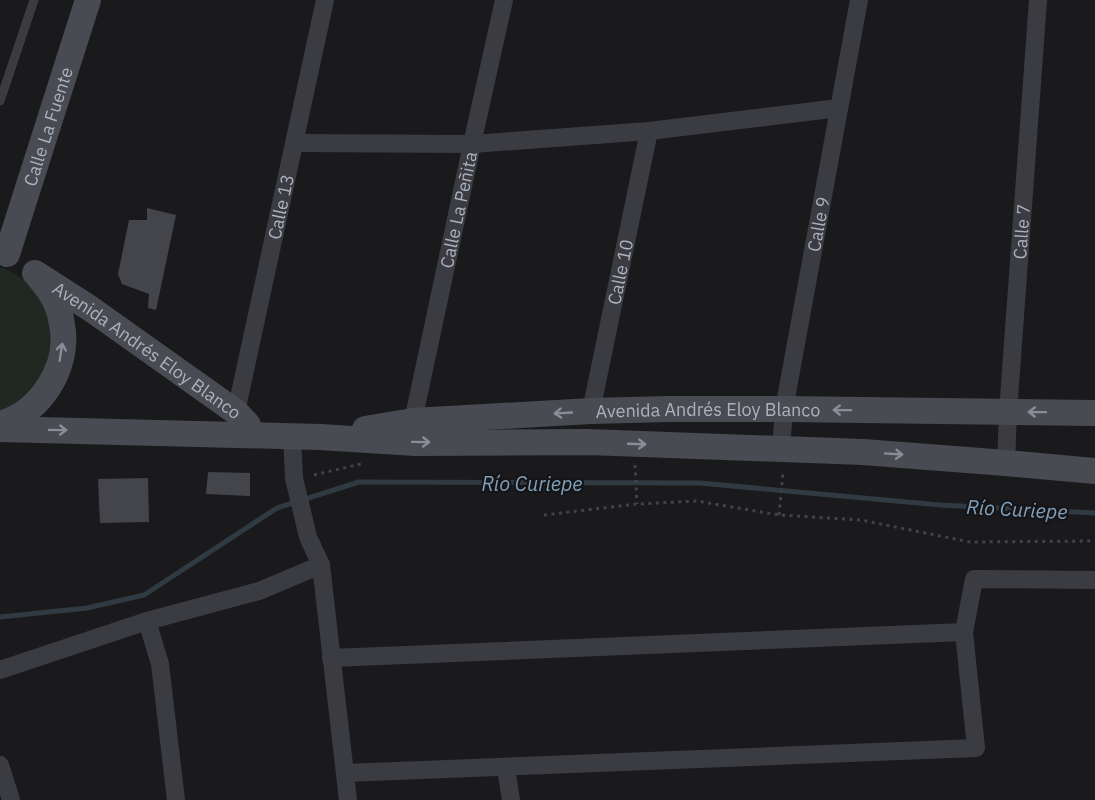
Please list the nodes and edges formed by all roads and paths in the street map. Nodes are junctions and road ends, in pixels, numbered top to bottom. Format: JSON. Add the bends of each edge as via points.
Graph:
{"nodes":[{"id":1,"x":34,"y":0,"type":"edge"},
{"id":2,"x":88,"y":0,"type":"edge"},
{"id":3,"x":325,"y":0,"type":"edge"},
{"id":4,"x":504,"y":0,"type":"edge"},
{"id":5,"x":859,"y":0,"type":"edge"},
{"id":6,"x":1038,"y":0,"type":"edge"},
{"id":7,"x":0,"y":101,"type":"edge"},
{"id":8,"x":839,"y":108,"type":"junction"},
{"id":9,"x":649,"y":131,"type":"junction"},
{"id":10,"x":295,"y":143,"type":"junction"},
{"id":11,"x":472,"y":144,"type":"junction"},
{"id":12,"x":4,"y":253,"type":"edge"},
{"id":13,"x":35,"y":273,"type":"junction"},
{"id":14,"x":784,"y":409,"type":"junction"},
{"id":15,"x":591,"y":411,"type":"junction"},
{"id":16,"x":236,"y":412,"type":"junction"},
{"id":17,"x":1008,"y":412,"type":"junction"},
{"id":18,"x":1095,"y":413,"type":"edge"},
{"id":19,"x":413,"y":421,"type":"junction"},
{"id":20,"x":0,"y":427,"type":"edge"},
{"id":21,"x":250,"y":435,"type":"junction"},
{"id":22,"x":292,"y":436,"type":"junction"},
{"id":23,"x":320,"y":437,"type":"junction"},
{"id":24,"x":782,"y":460,"type":"junction"},
{"id":25,"x":635,"y":461,"type":"dead end"},
{"id":26,"x":1006,"y":463,"type":"junction"},
{"id":27,"x":1095,"y":471,"type":"edge"},
{"id":28,"x":638,"y":504,"type":"junction"},
{"id":29,"x":544,"y":515,"type":"dead end"},
{"id":30,"x":779,"y":515,"type":"junction"},
{"id":31,"x":1095,"y":541,"type":"edge"},
{"id":32,"x":321,"y":565,"type":"junction"},
{"id":33,"x":1095,"y":580,"type":"edge"},
{"id":34,"x":147,"y":621,"type":"junction"},
{"id":35,"x":964,"y":632,"type":"junction"},
{"id":36,"x":331,"y":658,"type":"junction"},
{"id":37,"x":0,"y":670,"type":"edge"},
{"id":38,"x":0,"y":765,"type":"edge"},
{"id":39,"x":506,"y":768,"type":"junction"},
{"id":40,"x":345,"y":773,"type":"junction"},
{"id":41,"x":11,"y":800,"type":"edge"},
{"id":42,"x":176,"y":800,"type":"edge"},
{"id":43,"x":348,"y":800,"type":"edge"},
{"id":44,"x":511,"y":800,"type":"edge"}],
"edges":[{"from":1,"to":7,"type":"lane"},
{"from":2,"to":12,"type":"main road","name":"Calle La Fuente"},
{"from":3,"to":10,"type":"street","name":"Calle 13"},
{"from":4,"to":11,"type":"street","name":"Calle La Peñita"},
{"from":5,"to":8,"type":"street","name":"Calle 9"},
{"from":6,"to":17,"type":"street","name":"Calle 7"},
{"from":8,"to":9,"type":"street"},
{"from":8,"to":14,"type":"street","name":"Calle 9"},
{"from":9,"to":11,"type":"street"},
{"from":9,"to":15,"type":"street","name":"Calle 10"},
{"from":10,"to":11,"type":"street"},
{"from":10,"to":16,"type":"street","name":"Calle 13"},
{"from":11,"to":19,"type":"street","name":"Calle La Peñita"},
{"from":12,"to":13,"type":"main road","name":"Avenida Andrés Eloy Blanco"},
{"from":13,"to":16,"type":"main road","name":"Avenida Andrés Eloy Blanco"},
{"from":20,"to":13,"type":"main road","one_way":true,"via":[[38,401],[59,366],[63,326],[48,288]]},
{"from":14,"to":15,"type":"main road","name":"Avenida Andrés Eloy Blanco"},
{"from":17,"to":14,"type":"main road","name":"Avenida Andrés Eloy Blanco","one_way":true},
{"from":14,"to":24,"type":"street","name":"Calle 9"},
{"from":15,"to":19,"type":"main road","name":"Avenida Andrés Eloy Blanco","one_way":true},
{"from":16,"to":21,"type":"main road","name":"Avenida Andrés Eloy Blanco","via":[[248,425]]},
{"from":18,"to":17,"type":"main road","name":"Avenida Andrés Eloy Blanco","one_way":true},
{"from":17,"to":26,"type":"street","name":"Calle 7"},
{"from":19,"to":23,"type":"main road","name":"Avenida Andrés Eloy Blanco"},
{"from":20,"to":21,"type":"main road","name":"Avenida Andrés Eloy Blanco","one_way":true},
{"from":21,"to":22,"type":"main road","name":"Avenida Andrés Eloy Blanco"},
{"from":22,"to":23,"type":"main road","name":"Avenida Andrés Eloy Blanco"},
{"from":22,"to":32,"type":"street","via":[[294,478],[308,537]]},
{"from":23,"to":24,"type":"main road","name":"Avenida Andrés Eloy Blanco","one_way":true,"via":[[416,443],[588,442]]},
{"from":24,"to":26,"type":"main road","name":"Avenida Andrés Eloy Blanco","one_way":true,"via":[[863,452]]},
{"from":24,"to":30,"type":"path"},
{"from":25,"to":28,"type":"path"},
{"from":26,"to":27,"type":"main road","name":"Avenida Andrés Eloy Blanco"},
{"from":28,"to":29,"type":"path"},
{"from":28,"to":30,"type":"path","via":[[697,501]]},
{"from":30,"to":31,"type":"path","via":[[861,520],[970,542]]},
{"from":32,"to":34,"type":"street","via":[[259,591]]},
{"from":32,"to":36,"type":"street"},
{"from":33,"to":35,"type":"street","via":[[974,579]]},
{"from":34,"to":37,"type":"street"},
{"from":34,"to":42,"type":"street","via":[[160,664]]},
{"from":35,"to":36,"type":"street"},
{"from":35,"to":39,"type":"street","via":[[976,748]]},
{"from":36,"to":40,"type":"street"},
{"from":38,"to":41,"type":"street"},
{"from":39,"to":40,"type":"street"},
{"from":39,"to":44,"type":"street"},
{"from":40,"to":43,"type":"street"}]}
